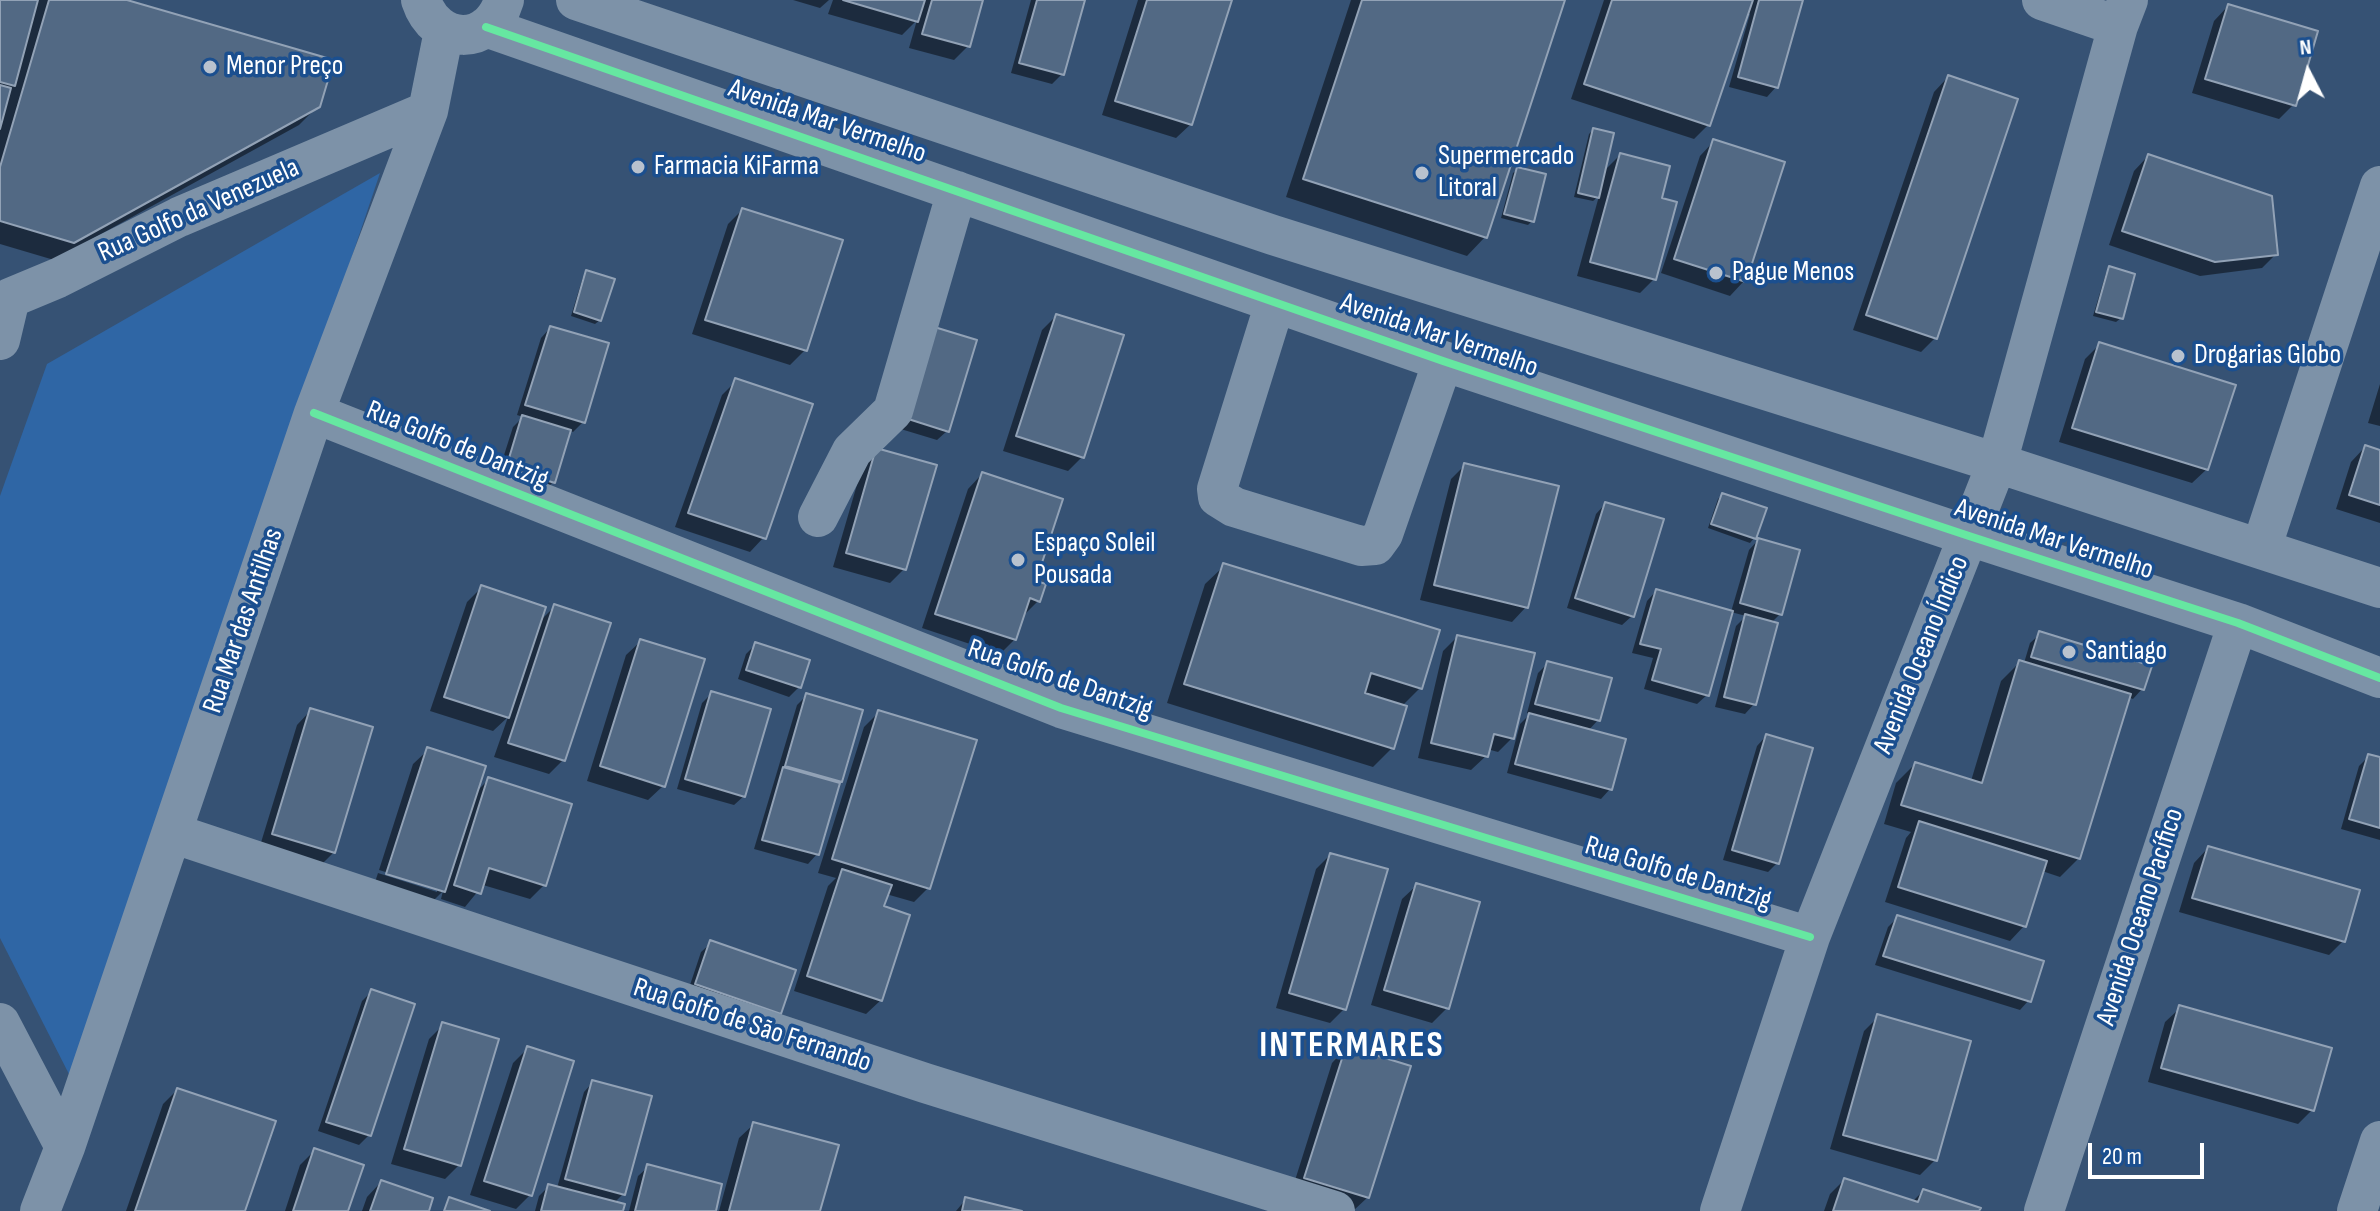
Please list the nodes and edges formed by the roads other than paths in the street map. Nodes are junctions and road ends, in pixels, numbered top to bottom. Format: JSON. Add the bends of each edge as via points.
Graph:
{"nodes":[{"id":1,"x":576,"y":0,"type":"edge"},
{"id":2,"x":2042,"y":0,"type":"edge"},
{"id":3,"x":2123,"y":13,"type":"edge"},
{"id":4,"x":449,"y":14,"type":"edge"},
{"id":5,"x":428,"y":111,"type":"junction"},
{"id":6,"x":2380,"y":186,"type":"edge"},
{"id":7,"x":957,"y":191,"type":"junction"},
{"id":8,"x":1275,"y":303,"type":"junction"},
{"id":9,"x":3,"y":316,"type":"edge"},
{"id":10,"x":1443,"y":361,"type":"junction"},
{"id":11,"x":314,"y":413,"type":"junction"},
{"id":12,"x":1997,"y":463,"type":"junction"},
{"id":13,"x":818,"y":517,"type":"dead end"},
{"id":14,"x":1969,"y":536,"type":"junction"},
{"id":15,"x":2261,"y":549,"type":"junction"},
{"id":16,"x":2380,"y":588,"type":"edge"},
{"id":17,"x":2238,"y":623,"type":"junction"},
{"id":18,"x":2380,"y":678,"type":"edge"},
{"id":19,"x":172,"y":833,"type":"junction"},
{"id":20,"x":1810,"y":937,"type":"junction"},
{"id":21,"x":0,"y":1023,"type":"edge"},
{"id":22,"x":2380,"y":1141,"type":"edge"},
{"id":23,"x":65,"y":1147,"type":"junction"},
{"id":24,"x":40,"y":1211,"type":"edge"},
{"id":25,"x":1335,"y":1211,"type":"edge"},
{"id":26,"x":1720,"y":1211,"type":"edge"},
{"id":27,"x":2044,"y":1211,"type":"edge"},
{"id":28,"x":2357,"y":1211,"type":"edge"}],
"edges":[{"from":1,"to":12,"type":"street","name":"Avenida Mar Vermelho","via":[[1273,235]]},
{"from":2,"to":3,"type":"street"},
{"from":3,"to":12,"type":"street","name":"Avenida Oceano Índico"},
{"from":4,"to":5,"type":"street","name":"Rua Mar das Antilhas"},
{"from":4,"to":7,"type":"street","name":"Avenida Mar Vermelho"},
{"from":5,"to":9,"type":"street","name":"Rua Golfo da Venezuela","via":[[179,217],[10,298]]},
{"from":5,"to":11,"type":"street","name":"Rua Mar das Antilhas"},
{"from":6,"to":15,"type":"street"},
{"from":7,"to":8,"type":"street","name":"Avenida Mar Vermelho"},
{"from":7,"to":13,"type":"street","via":[[893,411],[852,451]]},
{"from":8,"to":10,"type":"street","name":"Avenida Mar Vermelho"},
{"from":8,"to":10,"type":"street","via":[[1217,489],[1218,497],[1234,507],[1361,546],[1375,545]]},
{"from":10,"to":14,"type":"street","name":"Avenida Mar Vermelho"},
{"from":11,"to":19,"type":"street","name":"Rua Mar das Antilhas"},
{"from":11,"to":20,"type":"street","name":"Rua Golfo de Dantzig","via":[[1061,708]]},
{"from":12,"to":14,"type":"street","name":"Avenida Oceano Índico"},
{"from":12,"to":15,"type":"street","name":"Avenida Mar Vermelho"},
{"from":14,"to":17,"type":"street","name":"Avenida Mar Vermelho"},
{"from":14,"to":20,"type":"street","name":"Avenida Oceano Índico"},
{"from":15,"to":16,"type":"street","name":"Avenida Mar Vermelho"},
{"from":17,"to":18,"type":"street","name":"Avenida Mar Vermelho"},
{"from":17,"to":27,"type":"street","name":"Avenida Oceano Pacífico"},
{"from":19,"to":23,"type":"street","name":"Rua Mar das Antilhas"},
{"from":19,"to":25,"type":"street","name":"Rua Golfo de São Fernando","via":[[925,1083]]},
{"from":20,"to":26,"type":"street","name":"Avenida Oceano Índico"},
{"from":21,"to":23,"type":"street"},
{"from":22,"to":28,"type":"street"},
{"from":23,"to":24,"type":"street","name":"Rua Mar das Antilhas"}]}
